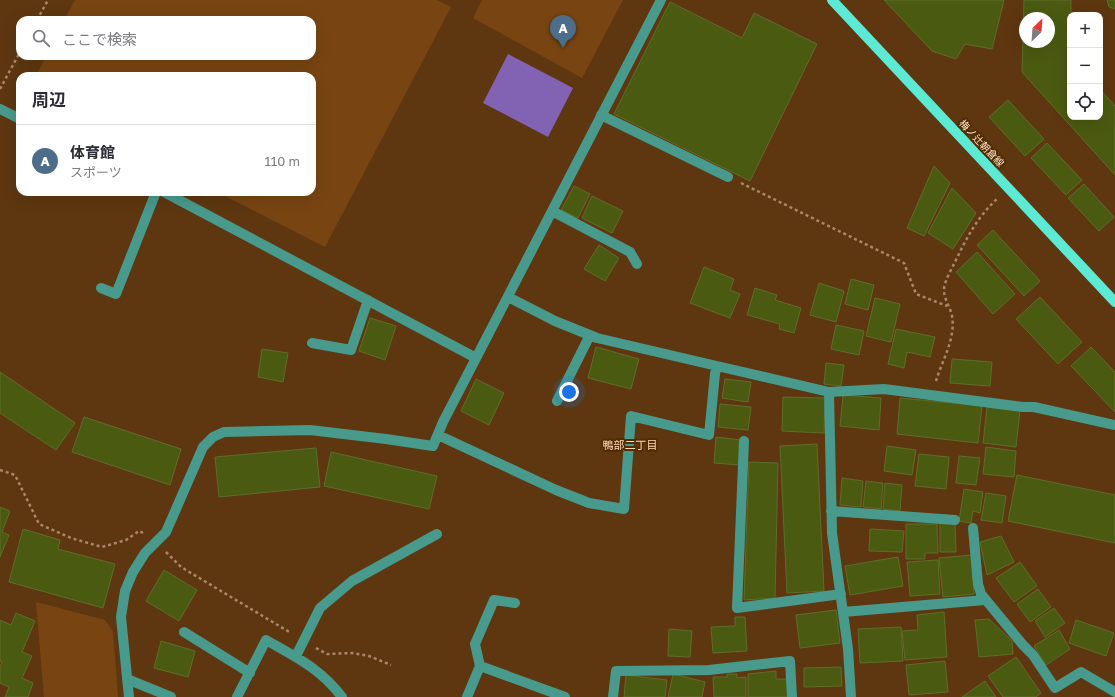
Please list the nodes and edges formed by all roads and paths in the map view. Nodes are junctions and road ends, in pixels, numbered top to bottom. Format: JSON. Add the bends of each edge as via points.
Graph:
{"nodes":[{"id":1,"x":48,"y":0,"type":"edge"},
{"id":2,"x":660,"y":0,"type":"edge"},
{"id":3,"x":832,"y":0,"type":"edge"},
{"id":4,"x":39,"y":16,"type":"edge"},
{"id":5,"x":16,"y":59,"type":"edge"},
{"id":6,"x":0,"y":89,"type":"edge"},
{"id":7,"x":0,"y":109,"type":"edge"},
{"id":8,"x":601,"y":115,"type":"junction"},
{"id":9,"x":16,"y":117,"type":"edge"},
{"id":10,"x":728,"y":176,"type":"joint"},
{"id":11,"x":1009,"y":188,"type":"junction"},
{"id":12,"x":154,"y":196,"type":"edge"},
{"id":13,"x":172,"y":196,"type":"edge"},
{"id":14,"x":552,"y":211,"type":"junction"},
{"id":15,"x":637,"y":264,"type":"dead end"},
{"id":16,"x":101,"y":288,"type":"dead end"},
{"id":17,"x":508,"y":297,"type":"junction"},
{"id":18,"x":368,"y":300,"type":"junction"},
{"id":19,"x":1115,"y":302,"type":"edge"},
{"id":20,"x":947,"y":306,"type":"junction"},
{"id":21,"x":590,"y":335,"type":"junction"},
{"id":22,"x":312,"y":343,"type":"dead end"},
{"id":23,"x":476,"y":358,"type":"junction"},
{"id":24,"x":717,"y":366,"type":"junction"},
{"id":25,"x":829,"y":392,"type":"junction"},
{"id":26,"x":931,"y":396,"type":"junction"},
{"id":27,"x":557,"y":401,"type":"dead end"},
{"id":28,"x":1115,"y":425,"type":"edge"},
{"id":29,"x":438,"y":435,"type":"junction"},
{"id":30,"x":744,"y":441,"type":"dead end"},
{"id":31,"x":0,"y":470,"type":"edge"},
{"id":32,"x":831,"y":511,"type":"junction"},
{"id":33,"x":955,"y":520,"type":"dead end"},
{"id":34,"x":973,"y":528,"type":"dead end"},
{"id":35,"x":437,"y":534,"type":"dead end"},
{"id":36,"x":149,"y":537,"type":"dead end"},
{"id":37,"x":163,"y":549,"type":"dead end"},
{"id":38,"x":841,"y":594,"type":"junction"},
{"id":39,"x":985,"y":600,"type":"junction"},
{"id":40,"x":515,"y":603,"type":"dead end"},
{"id":41,"x":843,"y":612,"type":"junction"},
{"id":42,"x":184,"y":632,"type":"dead end"},
{"id":43,"x":304,"y":641,"type":"junction"},
{"id":44,"x":296,"y":656,"type":"junction"},
{"id":45,"x":392,"y":664,"type":"dead end"},
{"id":46,"x":480,"y":666,"type":"junction"},
{"id":47,"x":250,"y":673,"type":"junction"},
{"id":48,"x":127,"y":679,"type":"junction"},
{"id":49,"x":1115,"y":692,"type":"edge"},
{"id":50,"x":129,"y":697,"type":"edge"},
{"id":51,"x":171,"y":697,"type":"edge"},
{"id":52,"x":237,"y":697,"type":"edge"},
{"id":53,"x":342,"y":697,"type":"edge"},
{"id":54,"x":467,"y":697,"type":"edge"},
{"id":55,"x":565,"y":697,"type":"edge"},
{"id":56,"x":613,"y":697,"type":"edge"},
{"id":57,"x":792,"y":697,"type":"edge"},
{"id":58,"x":851,"y":697,"type":"edge"}],
"edges":[{"from":1,"to":4,"type":"path"},
{"from":2,"to":8,"type":"street"},
{"from":3,"to":11,"type":"main road","name":"梅ノ辻朝倉線"},
{"from":5,"to":6,"type":"path"},
{"from":7,"to":9,"type":"street"},
{"from":8,"to":10,"type":"street"},
{"from":8,"to":14,"type":"street"},
{"from":10,"to":20,"type":"path","via":[[904,263],[916,294]]},
{"from":11,"to":19,"type":"main road","name":"梅ノ辻朝倉線"},
{"from":11,"to":20,"type":"path","via":[[986,209],[960,253],[945,284]]},
{"from":12,"to":16,"type":"street","via":[[116,294]]},
{"from":13,"to":18,"type":"street"},
{"from":14,"to":15,"type":"street","via":[[630,252]]},
{"from":14,"to":17,"type":"street"},
{"from":17,"to":21,"type":"street","via":[[555,321]]},
{"from":17,"to":23,"type":"street"},
{"from":18,"to":22,"type":"street","via":[[351,350]]},
{"from":18,"to":23,"type":"street"},
{"from":20,"to":26,"type":"path","via":[[952,316],[951,334]]},
{"from":21,"to":24,"type":"street"},
{"from":21,"to":27,"type":"street"},
{"from":23,"to":29,"type":"street"},
{"from":24,"to":25,"type":"street"},
{"from":24,"to":29,"type":"street","via":[[709,435],[631,416],[624,509],[589,503],[556,490]]},
{"from":25,"to":26,"type":"street","via":[[884,389]]},
{"from":25,"to":32,"type":"street"},
{"from":26,"to":28,"type":"street","via":[[1034,407]]},
{"from":29,"to":48,"type":"street","via":[[432,446],[310,430],[224,432],[213,437],[203,447],[166,532],[145,553],[125,591],[121,617]]},
{"from":30,"to":38,"type":"street","via":[[738,608]]},
{"from":31,"to":36,"type":"path","via":[[15,475],[39,524],[71,538],[102,547],[126,540],[139,531]]},
{"from":32,"to":33,"type":"street"},
{"from":32,"to":38,"type":"street"},
{"from":34,"to":39,"type":"street","via":[[978,584]]},
{"from":35,"to":43,"type":"street","via":[[352,581],[320,608]]},
{"from":37,"to":43,"type":"path","via":[[181,566]]},
{"from":38,"to":41,"type":"street"},
{"from":39,"to":41,"type":"street"},
{"from":39,"to":49,"type":"street","via":[[1033,655],[1055,688],[1081,672]]},
{"from":40,"to":46,"type":"street","via":[[494,600],[475,644]]},
{"from":41,"to":58,"type":"street"},
{"from":42,"to":47,"type":"street"},
{"from":43,"to":44,"type":"street"},
{"from":43,"to":45,"type":"path","via":[[327,654],[352,653]]},
{"from":44,"to":47,"type":"street","via":[[266,640]]},
{"from":44,"to":53,"type":"street","via":[[321,673]]},
{"from":46,"to":54,"type":"street"},
{"from":46,"to":55,"type":"street"},
{"from":47,"to":52,"type":"street"},
{"from":48,"to":50,"type":"street"},
{"from":48,"to":51,"type":"street"},
{"from":56,"to":57,"type":"street","via":[[616,671],[709,670],[790,661]]}]}
